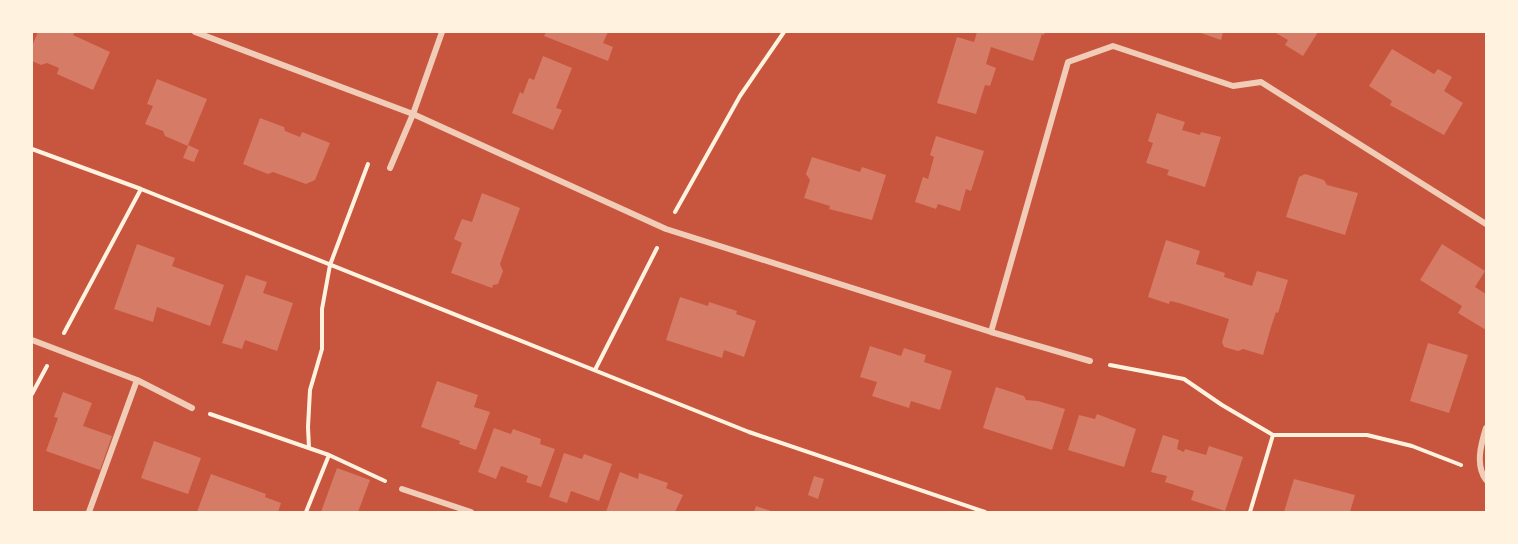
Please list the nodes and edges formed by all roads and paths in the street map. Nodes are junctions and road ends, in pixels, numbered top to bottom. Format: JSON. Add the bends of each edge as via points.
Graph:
{"nodes":[{"id":1,"x":195,"y":32,"type":"edge"},
{"id":2,"x":442,"y":32,"type":"edge"},
{"id":3,"x":784,"y":32,"type":"edge"},
{"id":4,"x":413,"y":114,"type":"junction"},
{"id":5,"x":32,"y":149,"type":"edge"},
{"id":6,"x":371,"y":157,"type":"dead end"},
{"id":7,"x":390,"y":168,"type":"dead end"},
{"id":8,"x":141,"y":189,"type":"junction"},
{"id":9,"x":1486,"y":224,"type":"edge"},
{"id":10,"x":666,"y":229,"type":"junction"},
{"id":11,"x":330,"y":265,"type":"junction"},
{"id":12,"x":992,"y":332,"type":"junction"},
{"id":13,"x":32,"y":340,"type":"edge"},
{"id":14,"x":56,"y":348,"type":"junction"},
{"id":15,"x":1090,"y":361,"type":"joint"},
{"id":16,"x":596,"y":370,"type":"junction"},
{"id":17,"x":137,"y":380,"type":"junction"},
{"id":18,"x":32,"y":394,"type":"edge"},
{"id":19,"x":192,"y":408,"type":"joint"},
{"id":20,"x":1486,"y":428,"type":"edge"},
{"id":21,"x":1273,"y":435,"type":"junction"},
{"id":22,"x":309,"y":448,"type":"junction"},
{"id":23,"x":329,"y":455,"type":"junction"},
{"id":24,"x":1481,"y":473,"type":"junction"},
{"id":25,"x":1486,"y":480,"type":"edge"},
{"id":26,"x":402,"y":489,"type":"joint"},
{"id":27,"x":89,"y":513,"type":"edge"},
{"id":28,"x":306,"y":513,"type":"edge"},
{"id":29,"x":471,"y":513,"type":"edge"},
{"id":30,"x":985,"y":513,"type":"edge"},
{"id":31,"x":1250,"y":513,"type":"edge"}],
"edges":[{"from":1,"to":4,"type":"street"},
{"from":2,"to":4,"type":"street"},
{"from":3,"to":10,"type":"path","via":[[740,96]]},
{"from":4,"to":7,"type":"street"},
{"from":4,"to":10,"type":"street"},
{"from":5,"to":8,"type":"path"},
{"from":6,"to":11,"type":"path"},
{"from":8,"to":11,"type":"path"},
{"from":8,"to":14,"type":"path"},
{"from":9,"to":12,"type":"street","via":[[1261,82],[1233,86],[1113,46],[1068,62]]},
{"from":10,"to":12,"type":"street"},
{"from":10,"to":16,"type":"path"},
{"from":11,"to":16,"type":"path"},
{"from":11,"to":22,"type":"path","via":[[321,309],[322,348],[310,390]]},
{"from":12,"to":15,"type":"street"},
{"from":13,"to":14,"type":"street"},
{"from":14,"to":17,"type":"street"},
{"from":14,"to":18,"type":"path"},
{"from":15,"to":21,"type":"path","via":[[1184,380]]},
{"from":16,"to":30,"type":"path","via":[[749,432]]},
{"from":17,"to":19,"type":"street"},
{"from":17,"to":27,"type":"street"},
{"from":19,"to":22,"type":"path"},
{"from":20,"to":24,"type":"street","via":[[1480,446]]},
{"from":21,"to":24,"type":"path","via":[[1367,435],[1412,446]]},
{"from":21,"to":31,"type":"path"},
{"from":22,"to":23,"type":"path"},
{"from":23,"to":26,"type":"path"},
{"from":23,"to":28,"type":"path"},
{"from":24,"to":25,"type":"street"},
{"from":26,"to":29,"type":"street"}]}
